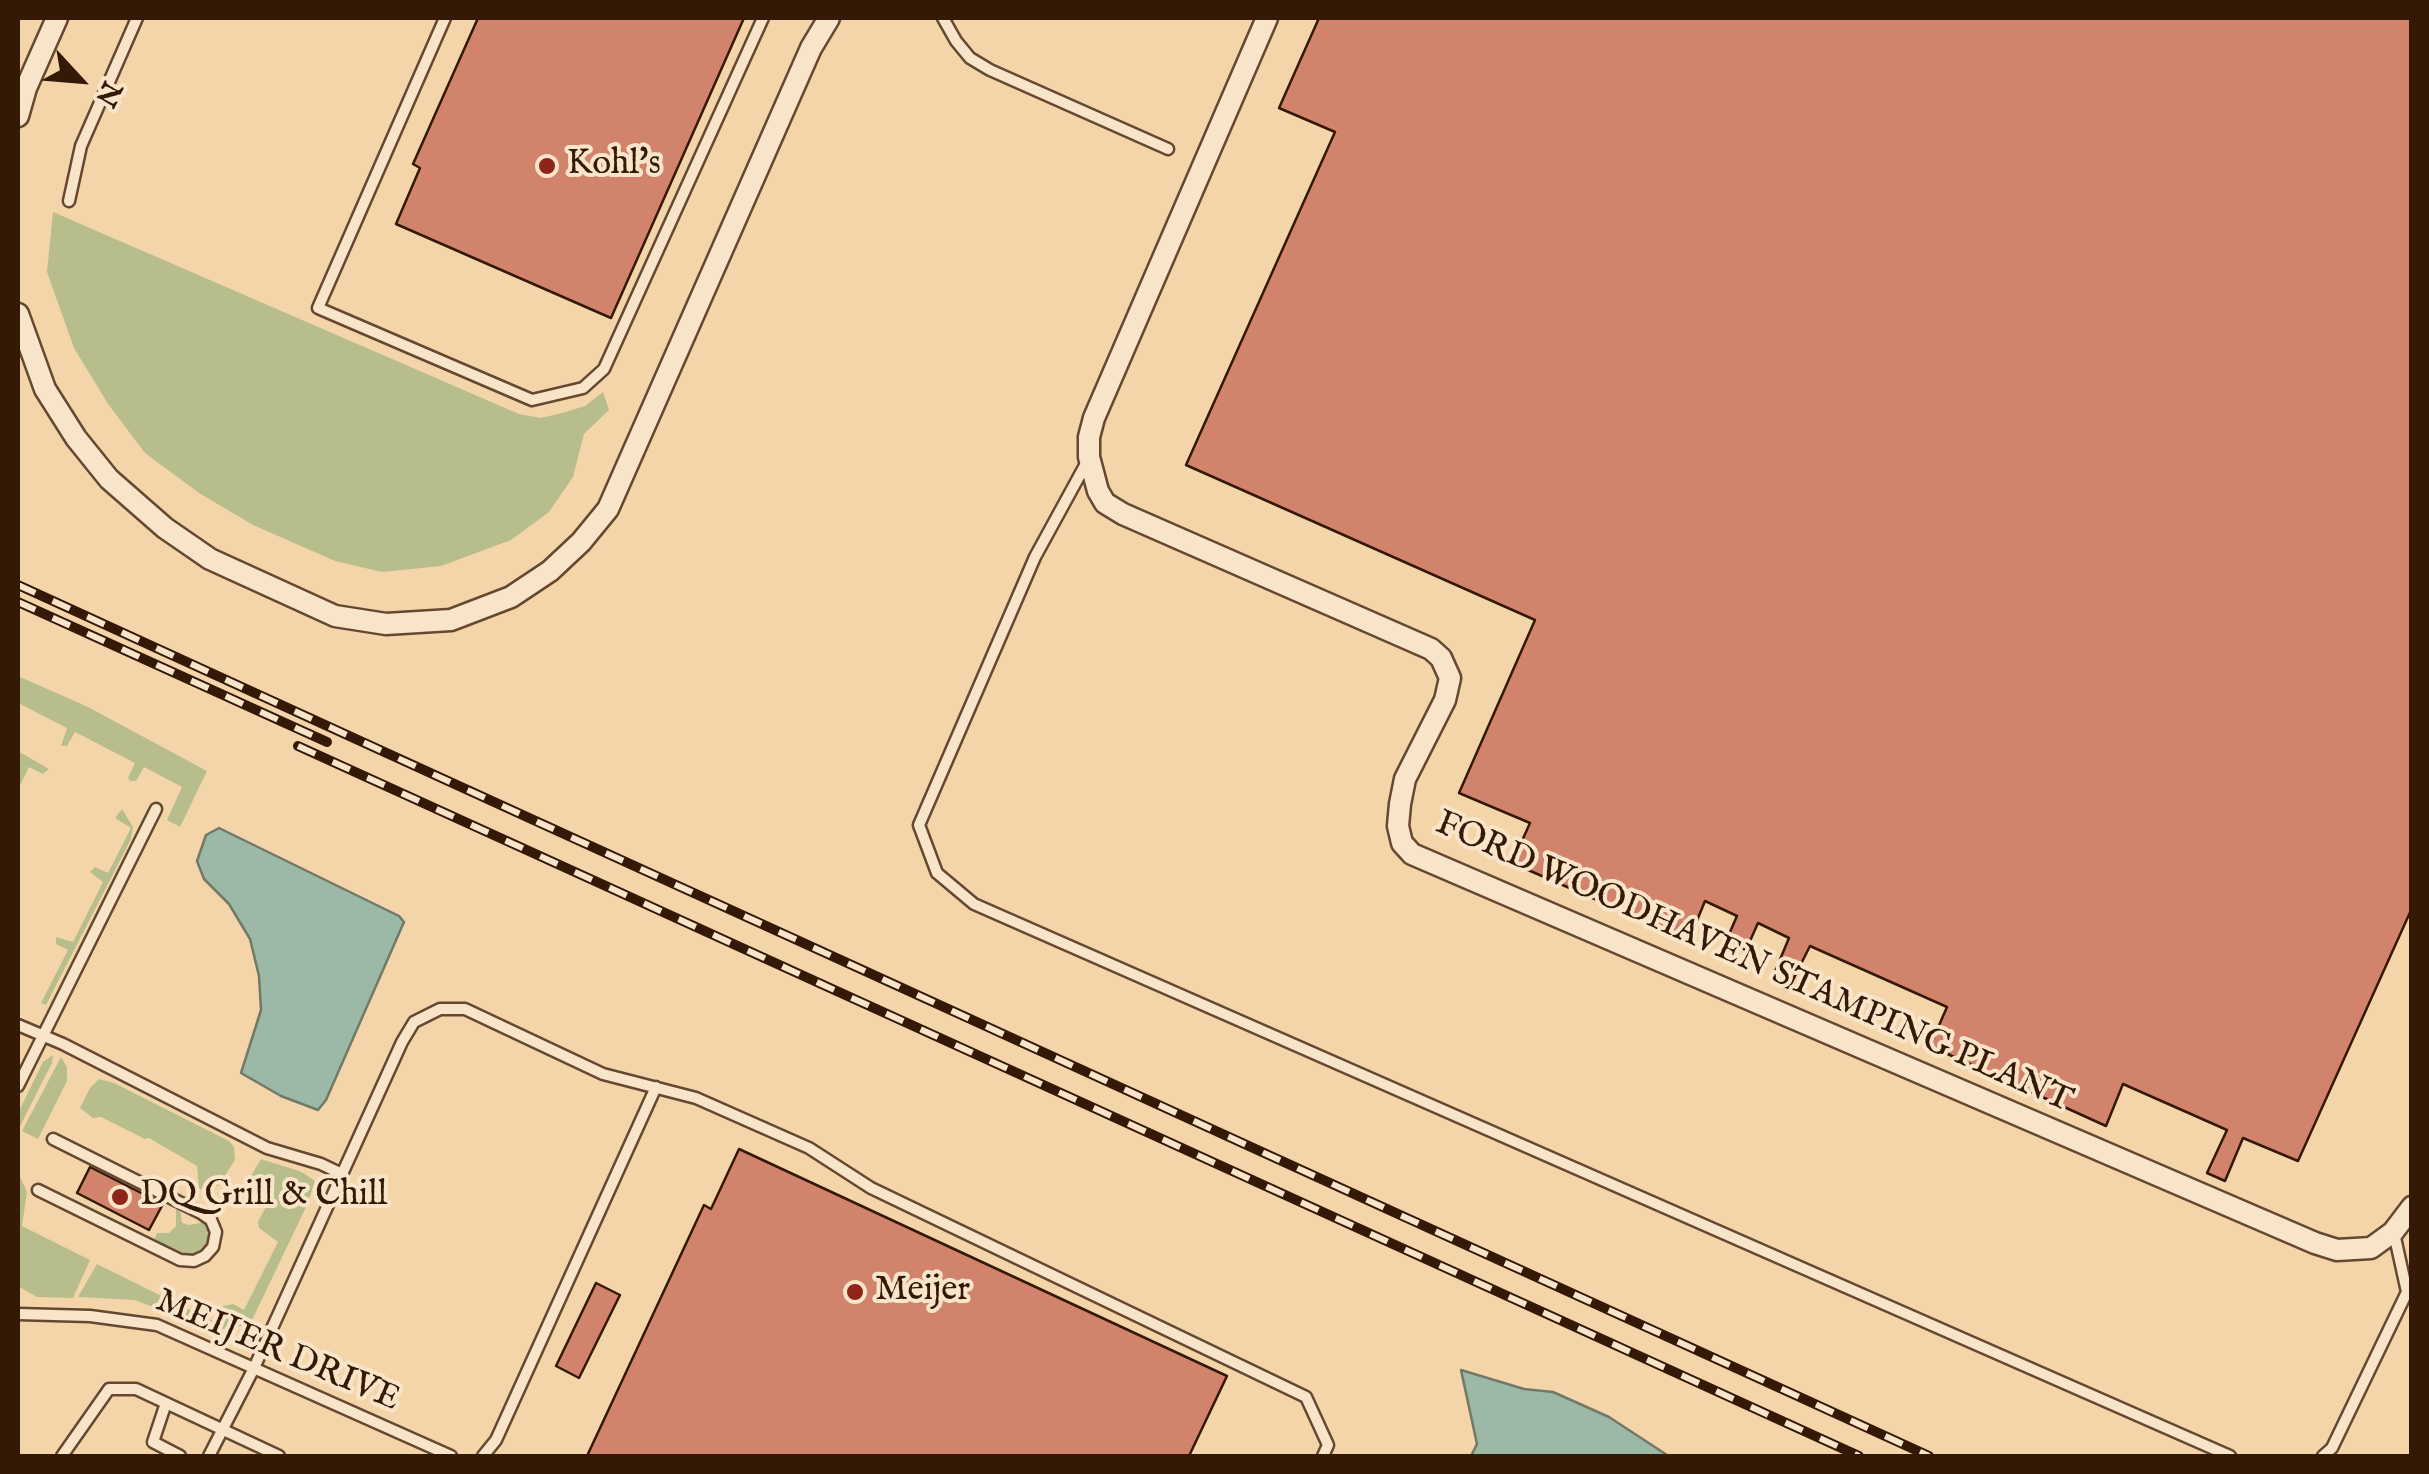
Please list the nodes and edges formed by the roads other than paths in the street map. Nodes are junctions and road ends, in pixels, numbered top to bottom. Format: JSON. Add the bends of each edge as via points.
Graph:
{"nodes":[{"id":1,"x":57,"y":18,"type":"edge"},
{"id":2,"x":137,"y":18,"type":"edge"},
{"id":3,"x":445,"y":18,"type":"edge"},
{"id":4,"x":764,"y":18,"type":"edge"},
{"id":5,"x":829,"y":18,"type":"edge"},
{"id":6,"x":943,"y":18,"type":"edge"},
{"id":7,"x":1267,"y":18,"type":"edge"},
{"id":8,"x":18,"y":116,"type":"edge"},
{"id":9,"x":1168,"y":149,"type":"dead end"},
{"id":10,"x":70,"y":201,"type":"dead end"},
{"id":11,"x":18,"y":314,"type":"edge"},
{"id":12,"x":1090,"y":457,"type":"junction"},
{"id":13,"x":156,"y":809,"type":"dead end"},
{"id":14,"x":18,"y":1025,"type":"edge"},
{"id":15,"x":44,"y":1035,"type":"junction"},
{"id":16,"x":18,"y":1086,"type":"edge"},
{"id":17,"x":656,"y":1087,"type":"junction"},
{"id":18,"x":53,"y":1139,"type":"dead end"},
{"id":19,"x":342,"y":1174,"type":"junction"},
{"id":20,"x":38,"y":1190,"type":"dead end"},
{"id":21,"x":2412,"y":1207,"type":"edge"},
{"id":22,"x":2394,"y":1232,"type":"junction"},
{"id":23,"x":18,"y":1314,"type":"edge"},
{"id":24,"x":254,"y":1368,"type":"junction"},
{"id":25,"x":166,"y":1403,"type":"junction"},
{"id":26,"x":224,"y":1431,"type":"junction"},
{"id":27,"x":62,"y":1456,"type":"edge"},
{"id":28,"x":180,"y":1456,"type":"edge"},
{"id":29,"x":209,"y":1456,"type":"edge"},
{"id":30,"x":279,"y":1456,"type":"edge"},
{"id":31,"x":451,"y":1456,"type":"edge"},
{"id":32,"x":483,"y":1456,"type":"edge"},
{"id":33,"x":1323,"y":1456,"type":"edge"},
{"id":34,"x":2230,"y":1456,"type":"edge"},
{"id":35,"x":2323,"y":1456,"type":"edge"}],
"edges":[{"from":1,"to":8,"type":"street"},
{"from":2,"to":10,"type":"lane","via":[[82,146]]},
{"from":3,"to":4,"type":"lane","via":[[318,308],[532,400],[583,388],[604,369]]},
{"from":5,"to":11,"type":"street","via":[[608,508],[550,571],[511,597],[451,620],[386,624],[335,616],[210,558],[165,528],[76,438],[45,388]]},
{"from":6,"to":9,"type":"lane","via":[[970,58],[990,70]]},
{"from":7,"to":12,"type":"street","name":"FORD WOODHAVEN STAMPING PLANT","via":[[1094,418]]},
{"from":12,"to":22,"type":"street","name":"FORD WOODHAVEN STAMPING PLANT","via":[[1098,491],[1123,514],[1440,658],[1450,678],[1446,700],[1405,779],[1400,804],[1402,843],[1412,854],[2316,1244],[2357,1250]]},
{"from":12,"to":34,"type":"lane","via":[[1036,556],[919,825],[938,873],[974,904]]},
{"from":13,"to":15,"type":"lane"},
{"from":14,"to":15,"type":"lane"},
{"from":15,"to":16,"type":"lane"},
{"from":15,"to":19,"type":"lane","via":[[254,1142]]},
{"from":17,"to":19,"type":"lane","via":[[603,1074],[465,1009],[440,1009],[414,1022]]},
{"from":17,"to":32,"type":"lane"},
{"from":17,"to":33,"type":"lane","via":[[809,1148],[870,1188],[1306,1396],[1328,1445]]},
{"from":18,"to":20,"type":"lane","via":[[201,1213],[216,1232],[213,1247],[194,1262],[180,1260]]},
{"from":19,"to":24,"type":"lane"},
{"from":21,"to":22,"type":"street"},
{"from":22,"to":35,"type":"lane","via":[[2407,1292]]},
{"from":23,"to":24,"type":"lane","name":"MEIJER DRIVE","via":[[157,1325]]},
{"from":24,"to":26,"type":"lane"},
{"from":24,"to":31,"type":"lane","name":"MEIJER DRIVE"},
{"from":25,"to":26,"type":"lane"},
{"from":25,"to":27,"type":"lane","via":[[136,1389],[110,1389]]},
{"from":25,"to":28,"type":"lane","via":[[153,1442]]},
{"from":26,"to":29,"type":"lane"},
{"from":26,"to":30,"type":"lane"}]}
